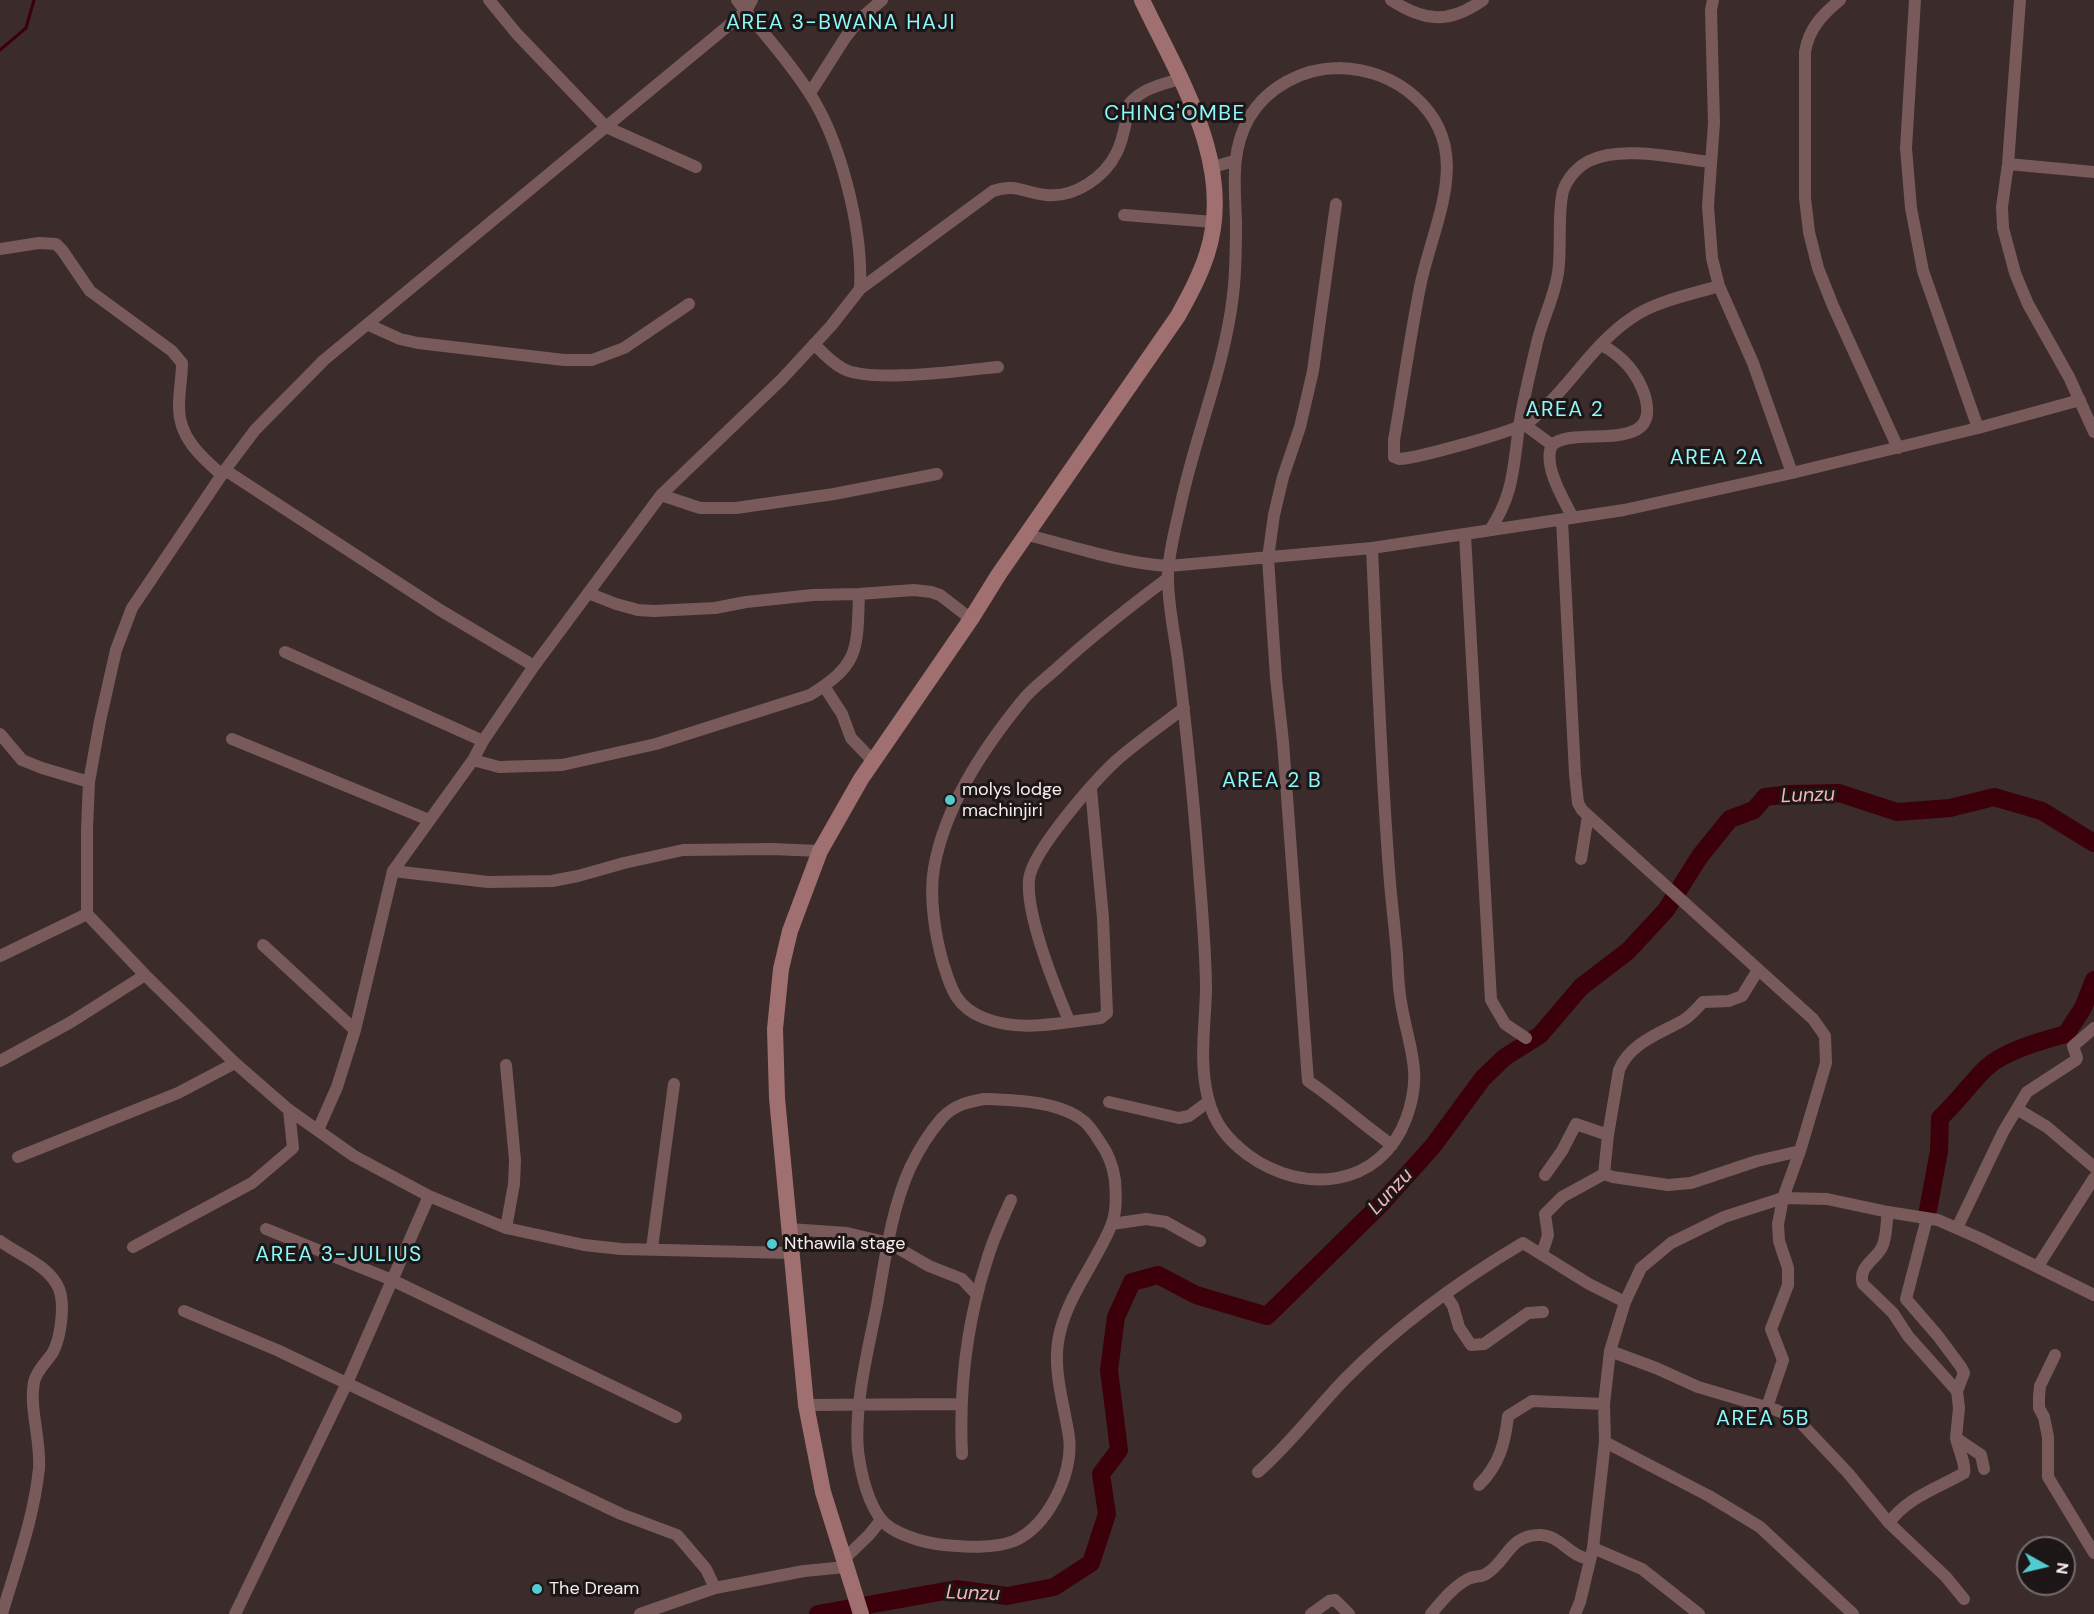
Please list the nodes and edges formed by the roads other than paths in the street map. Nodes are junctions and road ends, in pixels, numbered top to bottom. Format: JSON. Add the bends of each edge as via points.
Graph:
{"nodes":[{"id":1,"x":489,"y":0,"type":"edge"},
{"id":2,"x":737,"y":0,"type":"edge"},
{"id":3,"x":882,"y":0,"type":"edge"},
{"id":4,"x":1142,"y":0,"type":"edge"},
{"id":5,"x":1391,"y":0,"type":"edge"},
{"id":6,"x":1483,"y":0,"type":"edge"},
{"id":7,"x":1713,"y":0,"type":"edge"},
{"id":8,"x":1840,"y":0,"type":"edge"},
{"id":9,"x":1915,"y":0,"type":"edge"},
{"id":10,"x":2020,"y":0,"type":"edge"},
{"id":11,"x":749,"y":5,"type":"edge"},
{"id":12,"x":1180,"y":79,"type":"junction"},
{"id":13,"x":810,"y":93,"type":"junction"},
{"id":14,"x":606,"y":127,"type":"junction"},
{"id":15,"x":1234,"y":161,"type":"junction"},
{"id":16,"x":1710,"y":162,"type":"junction"},
{"id":17,"x":2008,"y":164,"type":"junction"},
{"id":18,"x":696,"y":166,"type":"dead end"},
{"id":19,"x":1213,"y":167,"type":"junction"},
{"id":20,"x":2094,"y":172,"type":"edge"},
{"id":21,"x":1336,"y":204,"type":"dead end"},
{"id":22,"x":1124,"y":215,"type":"dead end"},
{"id":23,"x":1214,"y":222,"type":"junction"},
{"id":24,"x":0,"y":249,"type":"edge"},
{"id":25,"x":1719,"y":286,"type":"junction"},
{"id":26,"x":860,"y":289,"type":"junction"},
{"id":27,"x":688,"y":304,"type":"dead end"},
{"id":28,"x":369,"y":325,"type":"junction"},
{"id":29,"x":814,"y":344,"type":"junction"},
{"id":30,"x":1602,"y":345,"type":"junction"},
{"id":31,"x":998,"y":367,"type":"dead end"},
{"id":32,"x":2080,"y":400,"type":"junction"},
{"id":33,"x":1522,"y":426,"type":"junction"},
{"id":34,"x":1978,"y":428,"type":"junction"},
{"id":35,"x":2094,"y":432,"type":"edge"},
{"id":36,"x":1552,"y":445,"type":"junction"},
{"id":37,"x":1898,"y":448,"type":"junction"},
{"id":38,"x":223,"y":473,"type":"junction"},
{"id":39,"x":1792,"y":473,"type":"junction"},
{"id":40,"x":937,"y":474,"type":"dead end"},
{"id":41,"x":661,"y":495,"type":"junction"},
{"id":42,"x":1567,"y":519,"type":"junction"},
{"id":43,"x":1490,"y":530,"type":"junction"},
{"id":44,"x":1028,"y":535,"type":"junction"},
{"id":45,"x":1465,"y":535,"type":"junction"},
{"id":46,"x":1372,"y":548,"type":"junction"},
{"id":47,"x":1268,"y":558,"type":"junction"},
{"id":48,"x":1168,"y":572,"type":"junction"},
{"id":49,"x":588,"y":592,"type":"junction"},
{"id":50,"x":859,"y":594,"type":"junction"},
{"id":51,"x":971,"y":619,"type":"junction"},
{"id":52,"x":285,"y":652,"type":"dead end"},
{"id":53,"x":534,"y":666,"type":"junction"},
{"id":54,"x":824,"y":686,"type":"junction"},
{"id":55,"x":1184,"y":708,"type":"junction"},
{"id":56,"x":0,"y":734,"type":"edge"},
{"id":57,"x":232,"y":739,"type":"dead end"},
{"id":58,"x":483,"y":741,"type":"junction"},
{"id":59,"x":473,"y":760,"type":"junction"},
{"id":60,"x":873,"y":761,"type":"junction"},
{"id":61,"x":89,"y":783,"type":"junction"},
{"id":62,"x":1090,"y":789,"type":"junction"},
{"id":63,"x":1588,"y":816,"type":"junction"},
{"id":64,"x":429,"y":820,"type":"junction"},
{"id":65,"x":820,"y":851,"type":"junction"},
{"id":66,"x":1581,"y":859,"type":"dead end"},
{"id":67,"x":393,"y":871,"type":"junction"},
{"id":68,"x":87,"y":914,"type":"junction"},
{"id":69,"x":263,"y":945,"type":"dead end"},
{"id":70,"x":0,"y":956,"type":"edge"},
{"id":71,"x":1758,"y":970,"type":"junction"},
{"id":72,"x":145,"y":975,"type":"junction"},
{"id":73,"x":1069,"y":1021,"type":"junction"},
{"id":74,"x":2094,"y":1028,"type":"edge"},
{"id":75,"x":355,"y":1030,"type":"junction"},
{"id":76,"x":1526,"y":1038,"type":"dead end"},
{"id":77,"x":0,"y":1061,"type":"edge"},
{"id":78,"x":235,"y":1063,"type":"junction"},
{"id":79,"x":506,"y":1065,"type":"dead end"},
{"id":80,"x":674,"y":1084,"type":"dead end"},
{"id":81,"x":1109,"y":1102,"type":"dead end"},
{"id":82,"x":1208,"y":1102,"type":"junction"},
{"id":83,"x":2017,"y":1109,"type":"junction"},
{"id":84,"x":289,"y":1110,"type":"junction"},
{"id":85,"x":318,"y":1130,"type":"junction"},
{"id":86,"x":1608,"y":1135,"type":"junction"},
{"id":87,"x":1392,"y":1145,"type":"junction"},
{"id":88,"x":1800,"y":1151,"type":"junction"},
{"id":89,"x":18,"y":1158,"type":"dead end"},
{"id":90,"x":2094,"y":1167,"type":"edge"},
{"id":91,"x":1604,"y":1174,"type":"junction"},
{"id":92,"x":1545,"y":1175,"type":"dead end"},
{"id":93,"x":2094,"y":1179,"type":"edge"},
{"id":94,"x":429,"y":1196,"type":"junction"},
{"id":95,"x":1783,"y":1198,"type":"junction"},
{"id":96,"x":1011,"y":1200,"type":"dead end"},
{"id":97,"x":1888,"y":1212,"type":"junction"},
{"id":98,"x":1927,"y":1218,"type":"junction"},
{"id":99,"x":1112,"y":1224,"type":"junction"},
{"id":100,"x":506,"y":1228,"type":"junction"},
{"id":101,"x":1958,"y":1228,"type":"junction"},
{"id":102,"x":266,"y":1229,"type":"dead end"},
{"id":103,"x":789,"y":1229,"type":"junction"},
{"id":104,"x":0,"y":1241,"type":"edge"},
{"id":105,"x":1200,"y":1241,"type":"dead end"},
{"id":106,"x":889,"y":1243,"type":"junction"},
{"id":107,"x":133,"y":1247,"type":"dead end"},
{"id":108,"x":652,"y":1248,"type":"junction"},
{"id":109,"x":791,"y":1253,"type":"junction"},
{"id":110,"x":1542,"y":1254,"type":"junction"},
{"id":111,"x":2038,"y":1266,"type":"junction"},
{"id":112,"x":392,"y":1280,"type":"junction"},
{"id":113,"x":1445,"y":1293,"type":"junction"},
{"id":114,"x":977,"y":1295,"type":"junction"},
{"id":115,"x":2094,"y":1295,"type":"edge"},
{"id":116,"x":1625,"y":1302,"type":"junction"},
{"id":117,"x":184,"y":1311,"type":"dead end"},
{"id":118,"x":1543,"y":1312,"type":"dead end"},
{"id":119,"x":1610,"y":1351,"type":"junction"},
{"id":120,"x":2055,"y":1354,"type":"dead end"},
{"id":121,"x":347,"y":1383,"type":"junction"},
{"id":122,"x":1957,"y":1391,"type":"junction"},
{"id":123,"x":961,"y":1404,"type":"junction"},
{"id":124,"x":1604,"y":1404,"type":"junction"},
{"id":125,"x":807,"y":1405,"type":"junction"},
{"id":126,"x":860,"y":1405,"type":"junction"},
{"id":127,"x":1767,"y":1407,"type":"junction"},
{"id":128,"x":676,"y":1417,"type":"dead end"},
{"id":129,"x":1956,"y":1438,"type":"junction"},
{"id":130,"x":1605,"y":1442,"type":"junction"},
{"id":131,"x":962,"y":1454,"type":"dead end"},
{"id":132,"x":1984,"y":1469,"type":"dead end"},
{"id":133,"x":1258,"y":1472,"type":"dead end"},
{"id":134,"x":1479,"y":1485,"type":"dead end"},
{"id":135,"x":881,"y":1520,"type":"junction"},
{"id":136,"x":1889,"y":1523,"type":"junction"},
{"id":137,"x":1592,"y":1553,"type":"junction"},
{"id":138,"x":2094,"y":1553,"type":"edge"},
{"id":139,"x":845,"y":1563,"type":"junction"},
{"id":140,"x":715,"y":1588,"type":"junction"},
{"id":141,"x":1964,"y":1599,"type":"dead end"},
{"id":142,"x":1839,"y":1609,"type":"edge"},
{"id":143,"x":2,"y":1614,"type":"edge"},
{"id":144,"x":235,"y":1614,"type":"edge"},
{"id":145,"x":640,"y":1614,"type":"edge"},
{"id":146,"x":861,"y":1614,"type":"edge"},
{"id":147,"x":1311,"y":1614,"type":"edge"},
{"id":148,"x":1349,"y":1614,"type":"edge"},
{"id":149,"x":1431,"y":1614,"type":"edge"},
{"id":150,"x":1575,"y":1614,"type":"edge"},
{"id":151,"x":1699,"y":1614,"type":"edge"},
{"id":152,"x":1853,"y":1614,"type":"edge"}],
"edges":[{"from":1,"to":14,"type":"street"},
{"from":2,"to":11,"type":"street"},
{"from":3,"to":13,"type":"street","via":[[845,38]]},
{"from":4,"to":12,"type":"main road"},
{"from":5,"to":6,"type":"street","via":[[1414,13],[1436,18],[1457,15]]},
{"from":7,"to":16,"type":"street","via":[[1714,123]]},
{"from":8,"to":37,"type":"street","via":[[1820,17],[1805,52],[1805,198],[1818,268]]},
{"from":9,"to":34,"type":"street","via":[[1906,148],[1911,208],[1923,271]]},
{"from":10,"to":17,"type":"street"},
{"from":11,"to":13,"type":"street"},
{"from":11,"to":14,"type":"street"},
{"from":12,"to":19,"type":"main road"},
{"from":12,"to":26,"type":"street","via":[[1144,90],[1130,103],[1118,152],[1089,184],[1062,195],[1017,187],[993,191]]},
{"from":13,"to":26,"type":"street","via":[[833,141],[848,194],[860,247]]},
{"from":14,"to":18,"type":"street"},
{"from":14,"to":28,"type":"street"},
{"from":15,"to":19,"type":"street"},
{"from":15,"to":33,"type":"street","via":[[1240,136],[1262,101],[1289,80],[1315,70],[1340,68],[1388,78],[1425,105],[1446,143],[1446,188],[1417,300],[1394,457],[1406,459]]},
{"from":15,"to":48,"type":"street","via":[[1235,271],[1226,338],[1186,480]]},
{"from":16,"to":25,"type":"street","via":[[1709,232]]},
{"from":16,"to":33,"type":"street","via":[[1618,154],[1587,162],[1568,180],[1563,193],[1558,275],[1537,341]]},
{"from":17,"to":20,"type":"street"},
{"from":17,"to":32,"type":"street","via":[[2002,207],[2007,247],[2028,304]]},
{"from":19,"to":23,"type":"main road"},
{"from":21,"to":47,"type":"street","via":[[1313,371],[1283,477]]},
{"from":22,"to":23,"type":"street"},
{"from":23,"to":44,"type":"main road","via":[[1197,282],[1178,316]]},
{"from":24,"to":38,"type":"street","via":[[56,244],[90,291],[172,351],[182,363],[179,418],[186,435],[193,449]]},
{"from":25,"to":30,"type":"street","via":[[1643,311]]},
{"from":25,"to":39,"type":"street","via":[[1753,363]]},
{"from":26,"to":29,"type":"street"},
{"from":27,"to":28,"type":"street","via":[[624,348],[592,360],[418,343]]},
{"from":28,"to":38,"type":"street","via":[[317,367],[255,430]]},
{"from":29,"to":31,"type":"street","via":[[842,368],[856,374],[911,375]]},
{"from":29,"to":41,"type":"street","via":[[760,402]]},
{"from":30,"to":33,"type":"street"},
{"from":30,"to":36,"type":"street","via":[[1632,370],[1645,399],[1643,422],[1629,433],[1563,438]]},
{"from":32,"to":34,"type":"street"},
{"from":32,"to":35,"type":"street"},
{"from":33,"to":36,"type":"street"},
{"from":33,"to":43,"type":"street","via":[[1506,502]]},
{"from":34,"to":37,"type":"street"},
{"from":36,"to":42,"type":"street","via":[[1548,459]]},
{"from":37,"to":39,"type":"street"},
{"from":38,"to":53,"type":"street"},
{"from":38,"to":61,"type":"street","via":[[132,608],[116,650]]},
{"from":39,"to":42,"type":"street","via":[[1666,502]]},
{"from":40,"to":41,"type":"street","via":[[736,508],[700,508]]},
{"from":41,"to":49,"type":"street"},
{"from":42,"to":43,"type":"street"},
{"from":42,"to":63,"type":"street","via":[[1575,774],[1578,803]]},
{"from":43,"to":45,"type":"street"},
{"from":44,"to":48,"type":"street"},
{"from":44,"to":51,"type":"main road"},
{"from":45,"to":46,"type":"street"},
{"from":45,"to":76,"type":"street","via":[[1491,1000],[1505,1024]]},
{"from":46,"to":47,"type":"street"},
{"from":46,"to":87,"type":"street","via":[[1390,886],[1401,1003],[1416,1069],[1407,1117]]},
{"from":47,"to":48,"type":"street"},
{"from":47,"to":87,"type":"street","via":[[1308,1081]]},
{"from":48,"to":55,"type":"street"},
{"from":48,"to":73,"type":"street","via":[[1024,698],[965,783],[945,828],[934,869],[940,951],[955,997],[971,1012],[1003,1023],[1040,1026]]},
{"from":49,"to":50,"type":"street","via":[[616,604],[654,612],[813,595]]},
{"from":49,"to":53,"type":"street"},
{"from":50,"to":51,"type":"street","via":[[931,592]]},
{"from":50,"to":54,"type":"street","via":[[858,632],[852,658]]},
{"from":51,"to":60,"type":"main road"},
{"from":52,"to":58,"type":"street"},
{"from":53,"to":58,"type":"street"},
{"from":54,"to":59,"type":"street","via":[[810,695],[656,744],[562,765],[499,767]]},
{"from":54,"to":60,"type":"street","via":[[842,714],[851,738]]},
{"from":55,"to":62,"type":"street","via":[[1118,759]]},
{"from":55,"to":82,"type":"street","via":[[1206,974],[1203,1069]]},
{"from":56,"to":61,"type":"street","via":[[22,760]]},
{"from":57,"to":64,"type":"street"},
{"from":58,"to":59,"type":"street"},
{"from":59,"to":64,"type":"street"},
{"from":60,"to":65,"type":"main road"},
{"from":61,"to":68,"type":"street"},
{"from":62,"to":73,"type":"street","via":[[1048,840],[1032,865],[1029,879],[1036,924]]},
{"from":62,"to":73,"type":"street","via":[[1103,918],[1107,1013],[1101,1018]]},
{"from":63,"to":66,"type":"street"},
{"from":63,"to":71,"type":"street"},
{"from":64,"to":67,"type":"street"},
{"from":65,"to":67,"type":"street","via":[[683,850],[552,881],[488,882]]},
{"from":65,"to":103,"type":"main road","via":[[790,930],[781,969],[775,1029]]},
{"from":67,"to":75,"type":"street"},
{"from":68,"to":70,"type":"street"},
{"from":68,"to":72,"type":"street"},
{"from":69,"to":75,"type":"street"},
{"from":71,"to":86,"type":"street","via":[[1742,996],[1703,1002],[1684,1021],[1653,1035],[1629,1053],[1619,1070]]},
{"from":71,"to":88,"type":"street","via":[[1813,1019],[1825,1036],[1826,1063]]},
{"from":72,"to":77,"type":"street"},
{"from":72,"to":78,"type":"street"},
{"from":74,"to":83,"type":"street","via":[[2073,1046],[2078,1058],[2027,1092]]},
{"from":75,"to":85,"type":"street","via":[[337,1088]]},
{"from":78,"to":84,"type":"street"},
{"from":78,"to":89,"type":"street","via":[[178,1093]]},
{"from":79,"to":100,"type":"street","via":[[515,1160]]},
{"from":80,"to":108,"type":"street"},
{"from":81,"to":82,"type":"street","via":[[1179,1118],[1190,1116]]},
{"from":82,"to":87,"type":"street","via":[[1230,1141],[1257,1161],[1306,1180],[1355,1174],[1376,1164]]},
{"from":83,"to":90,"type":"street","via":[[2047,1126]]},
{"from":83,"to":101,"type":"street"},
{"from":84,"to":85,"type":"street"},
{"from":84,"to":107,"type":"street","via":[[293,1148],[271,1168],[237,1192]]},
{"from":85,"to":94,"type":"street","via":[[354,1156]]},
{"from":86,"to":91,"type":"street"},
{"from":86,"to":92,"type":"street","via":[[1576,1124]]},
{"from":88,"to":91,"type":"street","via":[[1691,1183],[1668,1185]]},
{"from":88,"to":95,"type":"street"},
{"from":91,"to":110,"type":"street","via":[[1562,1197],[1545,1214],[1548,1235]]},
{"from":93,"to":111,"type":"street"},
{"from":94,"to":100,"type":"street"},
{"from":94,"to":112,"type":"street"},
{"from":95,"to":97,"type":"street","via":[[1827,1199]]},
{"from":95,"to":116,"type":"street","via":[[1724,1217],[1671,1243],[1641,1268]]},
{"from":95,"to":127,"type":"street","via":[[1778,1232],[1788,1268],[1788,1285],[1771,1329],[1783,1360]]},
{"from":96,"to":114,"type":"street"},
{"from":97,"to":98,"type":"street"},
{"from":97,"to":122,"type":"street","via":[[1883,1245],[1863,1271],[1863,1284],[1893,1313]]},
{"from":98,"to":101,"type":"street"},
{"from":98,"to":122,"type":"street","via":[[1906,1299],[1961,1367],[1964,1373]]},
{"from":99,"to":105,"type":"street","via":[[1146,1219],[1166,1222]]},
{"from":99,"to":106,"type":"street","via":[[1113,1168],[1104,1147],[1082,1119],[1029,1102],[984,1099],[954,1108],[933,1130],[910,1167]]},
{"from":99,"to":135,"type":"street","via":[[1070,1303],[1059,1334],[1057,1368],[1069,1439],[1068,1468],[1057,1495],[1036,1525],[1015,1540],[994,1546],[943,1545],[920,1541]]},
{"from":100,"to":108,"type":"street","via":[[584,1245]]},
{"from":101,"to":111,"type":"street"},
{"from":102,"to":112,"type":"street"},
{"from":103,"to":106,"type":"street","via":[[847,1233]]},
{"from":103,"to":109,"type":"main road"},
{"from":104,"to":143,"type":"street","via":[[45,1270],[59,1289],[63,1304],[57,1342],[35,1378],[40,1448],[36,1490]]},
{"from":106,"to":114,"type":"street","via":[[962,1279]]},
{"from":106,"to":126,"type":"street"},
{"from":108,"to":109,"type":"street"},
{"from":109,"to":125,"type":"main road"},
{"from":110,"to":113,"type":"street","via":[[1523,1243]]},
{"from":110,"to":116,"type":"street"},
{"from":111,"to":115,"type":"street"},
{"from":112,"to":121,"type":"street"},
{"from":112,"to":128,"type":"street"},
{"from":113,"to":118,"type":"street","via":[[1459,1327],[1472,1345],[1484,1344],[1528,1313]]},
{"from":113,"to":133,"type":"street","via":[[1346,1379]]},
{"from":114,"to":123,"type":"street"},
{"from":116,"to":119,"type":"street"},
{"from":117,"to":121,"type":"street"},
{"from":119,"to":124,"type":"street"},
{"from":119,"to":127,"type":"street","via":[[1698,1387]]},
{"from":120,"to":138,"type":"street","via":[[2039,1397],[2048,1437],[2048,1477]]},
{"from":121,"to":140,"type":"street","via":[[621,1514],[677,1535],[706,1569]]},
{"from":121,"to":144,"type":"street"},
{"from":122,"to":129,"type":"street"},
{"from":123,"to":126,"type":"street"},
{"from":123,"to":131,"type":"street"},
{"from":124,"to":130,"type":"street"},
{"from":124,"to":134,"type":"street","via":[[1532,1401],[1508,1416],[1500,1457]]},
{"from":125,"to":126,"type":"street"},
{"from":125,"to":139,"type":"main road","via":[[819,1474]]},
{"from":126,"to":135,"type":"street","via":[[861,1472]]},
{"from":127,"to":136,"type":"street","via":[[1797,1419]]},
{"from":129,"to":132,"type":"street","via":[[1981,1455]]},
{"from":129,"to":136,"type":"street","via":[[1964,1473],[1920,1496]]},
{"from":130,"to":137,"type":"street"},
{"from":130,"to":142,"type":"street","via":[[1760,1527]]},
{"from":135,"to":139,"type":"street"},
{"from":136,"to":141,"type":"street"},
{"from":137,"to":149,"type":"street","via":[[1581,1558],[1553,1537],[1528,1536],[1516,1543],[1486,1575],[1470,1578],[1454,1590]]},
{"from":137,"to":150,"type":"street"},
{"from":137,"to":151,"type":"street","via":[[1642,1569]]},
{"from":139,"to":140,"type":"street"},
{"from":139,"to":146,"type":"main road"},
{"from":140,"to":145,"type":"street"},
{"from":142,"to":152,"type":"street"},
{"from":147,"to":148,"type":"street","via":[[1335,1600]]}]}
